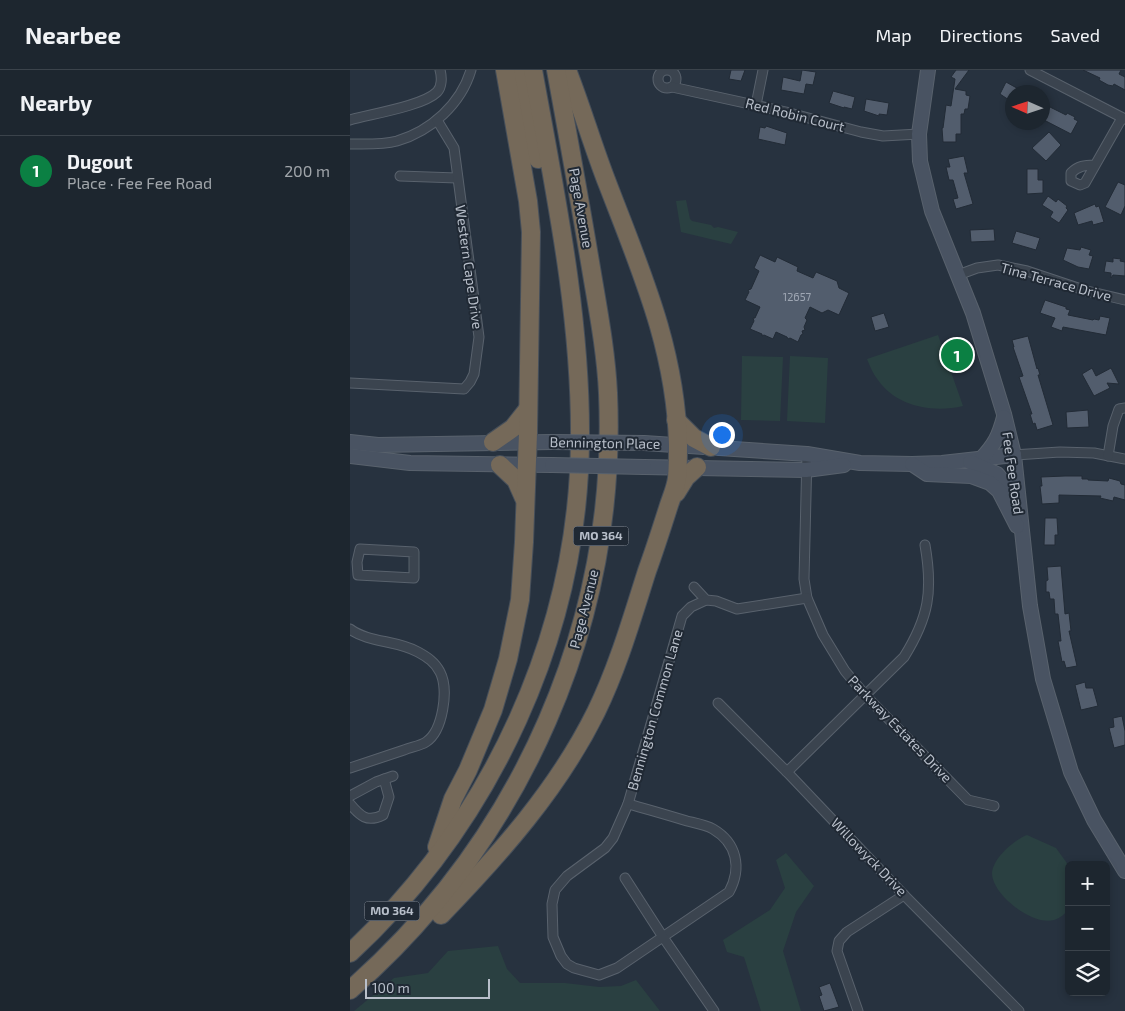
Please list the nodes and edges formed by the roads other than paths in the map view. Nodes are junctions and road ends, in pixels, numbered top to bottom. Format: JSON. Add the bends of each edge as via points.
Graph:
{"nodes":[{"id":1,"x":440,"y":70,"type":"edge"},
{"id":2,"x":471,"y":70,"type":"edge"},
{"id":3,"x":505,"y":70,"type":"edge"},
{"id":4,"x":516,"y":70,"type":"edge"},
{"id":5,"x":533,"y":70,"type":"edge"},
{"id":6,"x":556,"y":70,"type":"edge"},
{"id":7,"x":567,"y":70,"type":"edge"},
{"id":8,"x":763,"y":70,"type":"edge"},
{"id":9,"x":928,"y":70,"type":"edge"},
{"id":10,"x":1030,"y":70,"type":"edge"},
{"id":11,"x":672,"y":87,"type":"dead end"},
{"id":12,"x":756,"y":105,"type":"junction"},
{"id":13,"x":1124,"y":118,"type":"edge"},
{"id":14,"x":350,"y":120,"type":"edge"},
{"id":15,"x":437,"y":120,"type":"junction"},
{"id":16,"x":919,"y":134,"type":"junction"},
{"id":17,"x":350,"y":144,"type":"edge"},
{"id":18,"x":1094,"y":165,"type":"dead end"},
{"id":19,"x":400,"y":176,"type":"dead end"},
{"id":20,"x":457,"y":178,"type":"junction"},
{"id":21,"x":560,"y":220,"type":"junction"},
{"id":22,"x":958,"y":276,"type":"junction"},
{"id":23,"x":1125,"y":300,"type":"edge"},
{"id":24,"x":350,"y":383,"type":"edge"},
{"id":25,"x":1125,"y":408,"type":"edge"},
{"id":26,"x":528,"y":409,"type":"junction"},
{"id":27,"x":1004,"y":414,"type":"junction"},
{"id":28,"x":676,"y":420,"type":"junction"},
{"id":29,"x":528,"y":441,"type":"junction"},
{"id":30,"x":350,"y":442,"type":"edge"},
{"id":31,"x":493,"y":442,"type":"junction"},
{"id":32,"x":678,"y":444,"type":"junction"},
{"id":33,"x":711,"y":447,"type":"junction"},
{"id":34,"x":807,"y":454,"type":"junction"},
{"id":35,"x":1014,"y":455,"type":"junction"},
{"id":36,"x":350,"y":456,"type":"edge"},
{"id":37,"x":1108,"y":456,"type":"junction"},
{"id":38,"x":1125,"y":458,"type":"edge"},
{"id":39,"x":982,"y":459,"type":"junction"},
{"id":40,"x":966,"y":460,"type":"junction"},
{"id":41,"x":860,"y":463,"type":"junction"},
{"id":42,"x":912,"y":464,"type":"junction"},
{"id":43,"x":500,"y":465,"type":"junction"},
{"id":44,"x":527,"y":465,"type":"junction"},
{"id":45,"x":678,"y":467,"type":"junction"},
{"id":46,"x":697,"y":467,"type":"junction"},
{"id":47,"x":806,"y":470,"type":"junction"},
{"id":48,"x":1018,"y":498,"type":"junction"},
{"id":49,"x":525,"y":501,"type":"junction"},
{"id":50,"x":669,"y":504,"type":"junction"},
{"id":51,"x":1022,"y":536,"type":"junction"},
{"id":52,"x":924,"y":545,"type":"dead end"},
{"id":53,"x":354,"y":561,"type":"edge"},
{"id":54,"x":694,"y":587,"type":"dead end"},
{"id":55,"x":807,"y":598,"type":"junction"},
{"id":56,"x":706,"y":600,"type":"junction"},
{"id":57,"x":350,"y":629,"type":"edge"},
{"id":58,"x":866,"y":696,"type":"junction"},
{"id":59,"x":718,"y":703,"type":"dead end"},
{"id":60,"x":350,"y":768,"type":"edge"},
{"id":61,"x":787,"y":772,"type":"junction"},
{"id":62,"x":393,"y":776,"type":"dead end"},
{"id":63,"x":384,"y":779,"type":"junction"},
{"id":64,"x":350,"y":796,"type":"edge"},
{"id":65,"x":350,"y":804,"type":"edge"},
{"id":66,"x":628,"y":804,"type":"junction"},
{"id":67,"x":994,"y":806,"type":"dead end"},
{"id":68,"x":430,"y":866,"type":"junction"},
{"id":69,"x":1125,"y":871,"type":"edge"},
{"id":70,"x":625,"y":878,"type":"dead end"},
{"id":71,"x":904,"y":895,"type":"junction"},
{"id":72,"x":662,"y":937,"type":"junction"},
{"id":73,"x":394,"y":950,"type":"junction"},
{"id":74,"x":350,"y":952,"type":"edge"},
{"id":75,"x":350,"y":990,"type":"edge"},
{"id":76,"x":714,"y":1011,"type":"edge"},
{"id":77,"x":858,"y":1011,"type":"edge"},
{"id":78,"x":1019,"y":1011,"type":"edge"}],
"edges":[{"from":1,"to":14,"type":"street","via":[[442,77],[438,91],[427,100]]},
{"from":2,"to":15,"type":"street","via":[[458,97]]},
{"from":3,"to":26,"type":"highway","via":[[532,232]]},
{"from":4,"to":21,"type":"highway","via":[[545,193]]},
{"from":5,"to":21,"type":"highway","name":"Page Avenue","number":"MO 364"},
{"from":6,"to":73,"type":"highway","name":"Page Avenue","number":"MO 364","via":[[606,361],[607,467],[596,560],[587,606],[562,686],[521,778],[463,869]]},
{"from":7,"to":28,"type":"highway","via":[[652,300],[667,359]]},
{"from":8,"to":12,"type":"street"},
{"from":9,"to":16,"type":"main road","name":"Fee Fee Road"},
{"from":10,"to":13,"type":"street"},
{"from":11,"to":12,"type":"street","name":"Red Robin Court"},
{"from":12,"to":16,"type":"street","name":"Red Robin Court","via":[[882,136]]},
{"from":13,"to":18,"type":"street"},
{"from":15,"to":17,"type":"street","via":[[397,141]]},
{"from":15,"to":20,"type":"street","name":"Western Cape Drive","via":[[454,148]]},
{"from":16,"to":22,"type":"main road","name":"Fee Fee Road","via":[[920,161],[930,204]]},
{"from":19,"to":20,"type":"street"},
{"from":20,"to":24,"type":"street","name":"Western Cape Drive","via":[[479,337],[470,382],[464,389]]},
{"from":21,"to":68,"type":"highway","name":"Page Avenue","number":"MO 364","via":[[577,358],[580,411],[576,509],[566,568],[548,642],[518,719],[481,792]]},
{"from":22,"to":23,"type":"street","name":"Tina Terrace Drive","via":[[977,268],[998,266]]},
{"from":22,"to":27,"type":"main road","name":"Fee Fee Road"},
{"from":25,"to":37,"type":"street","via":[[1119,409]]},
{"from":26,"to":29,"type":"highway"},
{"from":26,"to":31,"type":"highway","via":[[510,432]]},
{"from":27,"to":35,"type":"main road","name":"Fee Fee Road"},
{"from":27,"to":39,"type":"main road","via":[[998,437]]},
{"from":28,"to":32,"type":"highway"},
{"from":28,"to":33,"type":"highway","via":[[694,438]]},
{"from":29,"to":31,"type":"main road","name":"Bennington Place"},
{"from":29,"to":32,"type":"main road","name":"Bennington Place","bridge":true},
{"from":29,"to":44,"type":"highway"},
{"from":30,"to":31,"type":"main road","name":"Bennington Place","via":[[386,445]]},
{"from":32,"to":33,"type":"main road","name":"Bennington Place"},
{"from":32,"to":45,"type":"highway"},
{"from":33,"to":34,"type":"main road","name":"Bennington Place"},
{"from":34,"to":41,"type":"main road","name":"Bennington Place"},
{"from":34,"to":47,"type":"street","name":"Parkway Estates Drive"},
{"from":35,"to":37,"type":"street","via":[[1070,452]]},
{"from":35,"to":39,"type":"main road","name":"Bennington Place"},
{"from":35,"to":48,"type":"main road","name":"Fee Fee Road"},
{"from":36,"to":43,"type":"main road","name":"Bennington Place","via":[[410,463]]},
{"from":37,"to":38,"type":"street"},
{"from":39,"to":40,"type":"main road","name":"Bennington Place"},
{"from":40,"to":42,"type":"main road","name":"Bennington Place"},
{"from":40,"to":48,"type":"main road","via":[[997,474]]},
{"from":41,"to":42,"type":"main road","name":"Bennington Place"},
{"from":41,"to":47,"type":"main road","name":"Bennington Place"},
{"from":42,"to":51,"type":"main road","via":[[927,474],[971,476],[990,483],[999,491]]},
{"from":43,"to":44,"type":"main road","name":"Bennington Place"},
{"from":43,"to":49,"type":"highway","via":[[516,480]]},
{"from":44,"to":45,"type":"main road","name":"Bennington Place","bridge":true},
{"from":44,"to":49,"type":"highway"},
{"from":45,"to":46,"type":"main road","name":"Bennington Place"},
{"from":45,"to":50,"type":"highway"},
{"from":46,"to":47,"type":"main road","name":"Bennington Place"},
{"from":46,"to":50,"type":"highway","via":[[686,477]]},
{"from":47,"to":55,"type":"street","name":"Parkway Estates Drive","via":[[804,579]]},
{"from":48,"to":51,"type":"main road","name":"Fee Fee Road"},
{"from":49,"to":68,"type":"highway","via":[[520,590],[508,659],[493,710],[453,799]]},
{"from":50,"to":73,"type":"highway","via":[[614,671],[561,773],[539,804],[441,915]]},
{"from":51,"to":69,"type":"main road","name":"Fee Fee Road","via":[[1043,679],[1070,772]]},
{"from":52,"to":58,"type":"street","via":[[929,571],[926,613],[904,657]]},
{"from":53,"to":53,"type":"street","via":[[360,549],[414,552],[415,575],[414,578],[361,576]]},
{"from":54,"to":56,"type":"street"},
{"from":55,"to":56,"type":"street","via":[[737,609]]},
{"from":55,"to":58,"type":"street","name":"Parkway Estates Drive","via":[[834,656]]},
{"from":56,"to":66,"type":"street","name":"Bennington Common Lane","via":[[682,616]]},
{"from":57,"to":60,"type":"street","via":[[416,650],[432,660],[444,684],[442,715],[426,742]]},
{"from":58,"to":61,"type":"street"},
{"from":58,"to":67,"type":"street","name":"Parkway Estates Drive","via":[[968,800]]},
{"from":59,"to":61,"type":"street","name":"Willowyck Drive"},
{"from":61,"to":71,"type":"street","name":"Willowyck Drive"},
{"from":62,"to":63,"type":"street"},
{"from":63,"to":64,"type":"street"},
{"from":63,"to":65,"type":"street","via":[[389,798],[382,815],[364,818]]},
{"from":66,"to":72,"type":"street","via":[[712,828],[727,839],[734,853],[737,867],[729,892]]},
{"from":66,"to":72,"type":"street","name":"Bennington Common Lane","via":[[605,848],[567,876],[555,890],[553,937],[567,964],[599,975],[617,968]]},
{"from":68,"to":74,"type":"highway","name":"Page Avenue","number":"MO 364","via":[[390,913]]},
{"from":70,"to":72,"type":"street"},
{"from":71,"to":77,"type":"street","via":[[847,932],[839,941],[837,951]]},
{"from":71,"to":78,"type":"street","name":"Willowyck Drive"},
{"from":72,"to":76,"type":"street"},
{"from":73,"to":75,"type":"highway","name":"Page Avenue","number":"MO 364"}]}
